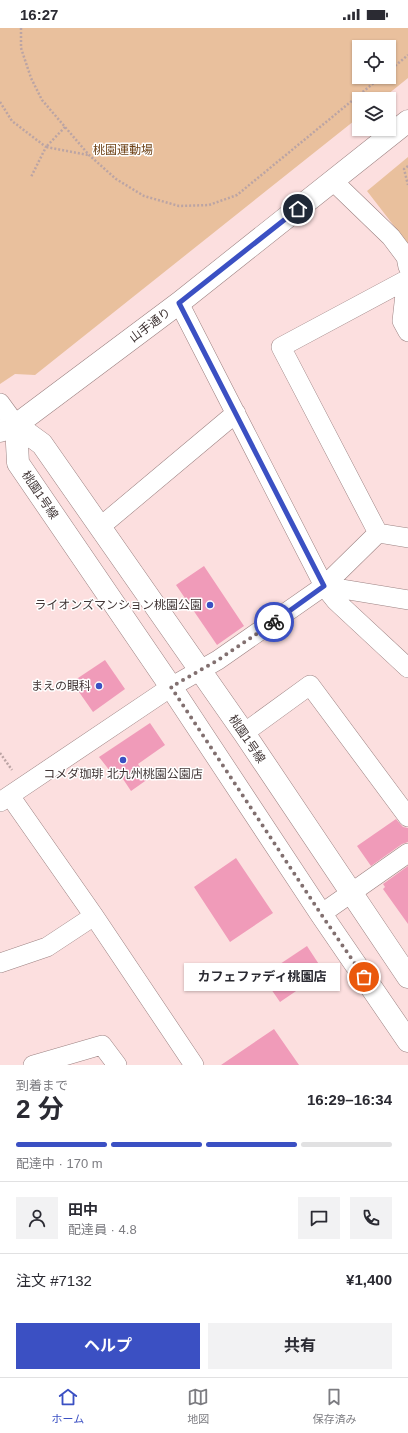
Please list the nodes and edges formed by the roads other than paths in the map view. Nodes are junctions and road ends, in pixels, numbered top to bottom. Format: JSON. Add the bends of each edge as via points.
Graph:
{"nodes":[{"id":1,"x":408,"y":121,"type":"edge"},
{"id":2,"x":333,"y":181,"type":"junction"},
{"id":3,"x":408,"y":267,"type":"edge"},
{"id":4,"x":408,"y":279,"type":"edge"},
{"id":5,"x":408,"y":284,"type":"edge"},
{"id":6,"x":179,"y":303,"type":"junction"},
{"id":7,"x":408,"y":332,"type":"edge"},
{"id":8,"x":0,"y":403,"type":"edge"},
{"id":9,"x":236,"y":413,"type":"junction"},
{"id":10,"x":8,"y":428,"type":"edge"},
{"id":11,"x":100,"y":527,"type":"junction"},
{"id":12,"x":378,"y":533,"type":"junction"},
{"id":13,"x":408,"y":538,"type":"edge"},
{"id":14,"x":324,"y":586,"type":"junction"},
{"id":15,"x":408,"y":600,"type":"edge"},
{"id":16,"x":408,"y":668,"type":"edge"},
{"id":17,"x":200,"y":670,"type":"junction"},
{"id":18,"x":171,"y":687,"type":"junction"},
{"id":19,"x":244,"y":733,"type":"junction"},
{"id":20,"x":5,"y":799,"type":"edge"},
{"id":21,"x":408,"y":818,"type":"edge"},
{"id":22,"x":408,"y":853,"type":"edge"},
{"id":23,"x":351,"y":892,"type":"junction"},
{"id":24,"x":321,"y":914,"type":"junction"},
{"id":25,"x":94,"y":916,"type":"junction"},
{"id":26,"x":0,"y":963,"type":"edge"},
{"id":27,"x":408,"y":977,"type":"edge"},
{"id":28,"x":407,"y":1037,"type":"edge"},
{"id":29,"x":33,"y":1065,"type":"edge"},
{"id":30,"x":117,"y":1065,"type":"edge"},
{"id":31,"x":194,"y":1065,"type":"edge"}],
"edges":[{"from":1,"to":2,"type":"street","name":"山手通り"},
{"from":2,"to":3,"type":"street","via":[[390,237],[406,257]]},
{"from":2,"to":6,"type":"street","name":"山手通り"},
{"from":4,"to":12,"type":"street","via":[[281,347]]},
{"from":5,"to":7,"type":"street","via":[[402,321]]},
{"from":6,"to":9,"type":"street"},
{"from":6,"to":10,"type":"street","name":"山手通り"},
{"from":8,"to":10,"type":"street"},
{"from":9,"to":11,"type":"street"},
{"from":9,"to":14,"type":"street"},
{"from":10,"to":11,"type":"street","name":"桃園1号線","via":[[42,444]]},
{"from":10,"to":18,"type":"street","name":"桃園1号線","via":[[18,463]]},
{"from":11,"to":17,"type":"street","name":"桃園1号線"},
{"from":12,"to":13,"type":"street"},
{"from":12,"to":14,"type":"street"},
{"from":14,"to":15,"type":"street"},
{"from":14,"to":16,"type":"street","via":[[336,601]]},
{"from":14,"to":17,"type":"street"},
{"from":17,"to":18,"type":"street"},
{"from":17,"to":19,"type":"street","name":"桃園1号線"},
{"from":18,"to":20,"type":"street"},
{"from":18,"to":24,"type":"street","name":"桃園1号線"},
{"from":19,"to":21,"type":"street","via":[[310,685]]},
{"from":19,"to":23,"type":"street","name":"桃園1号線"},
{"from":20,"to":25,"type":"street"},
{"from":22,"to":23,"type":"street"},
{"from":23,"to":24,"type":"street"},
{"from":23,"to":27,"type":"street","name":"桃園1号線"},
{"from":24,"to":28,"type":"street","name":"桃園1号線"},
{"from":25,"to":26,"type":"street","via":[[47,947]]},
{"from":25,"to":31,"type":"street"},
{"from":29,"to":30,"type":"street","via":[[102,1045]]}]}
